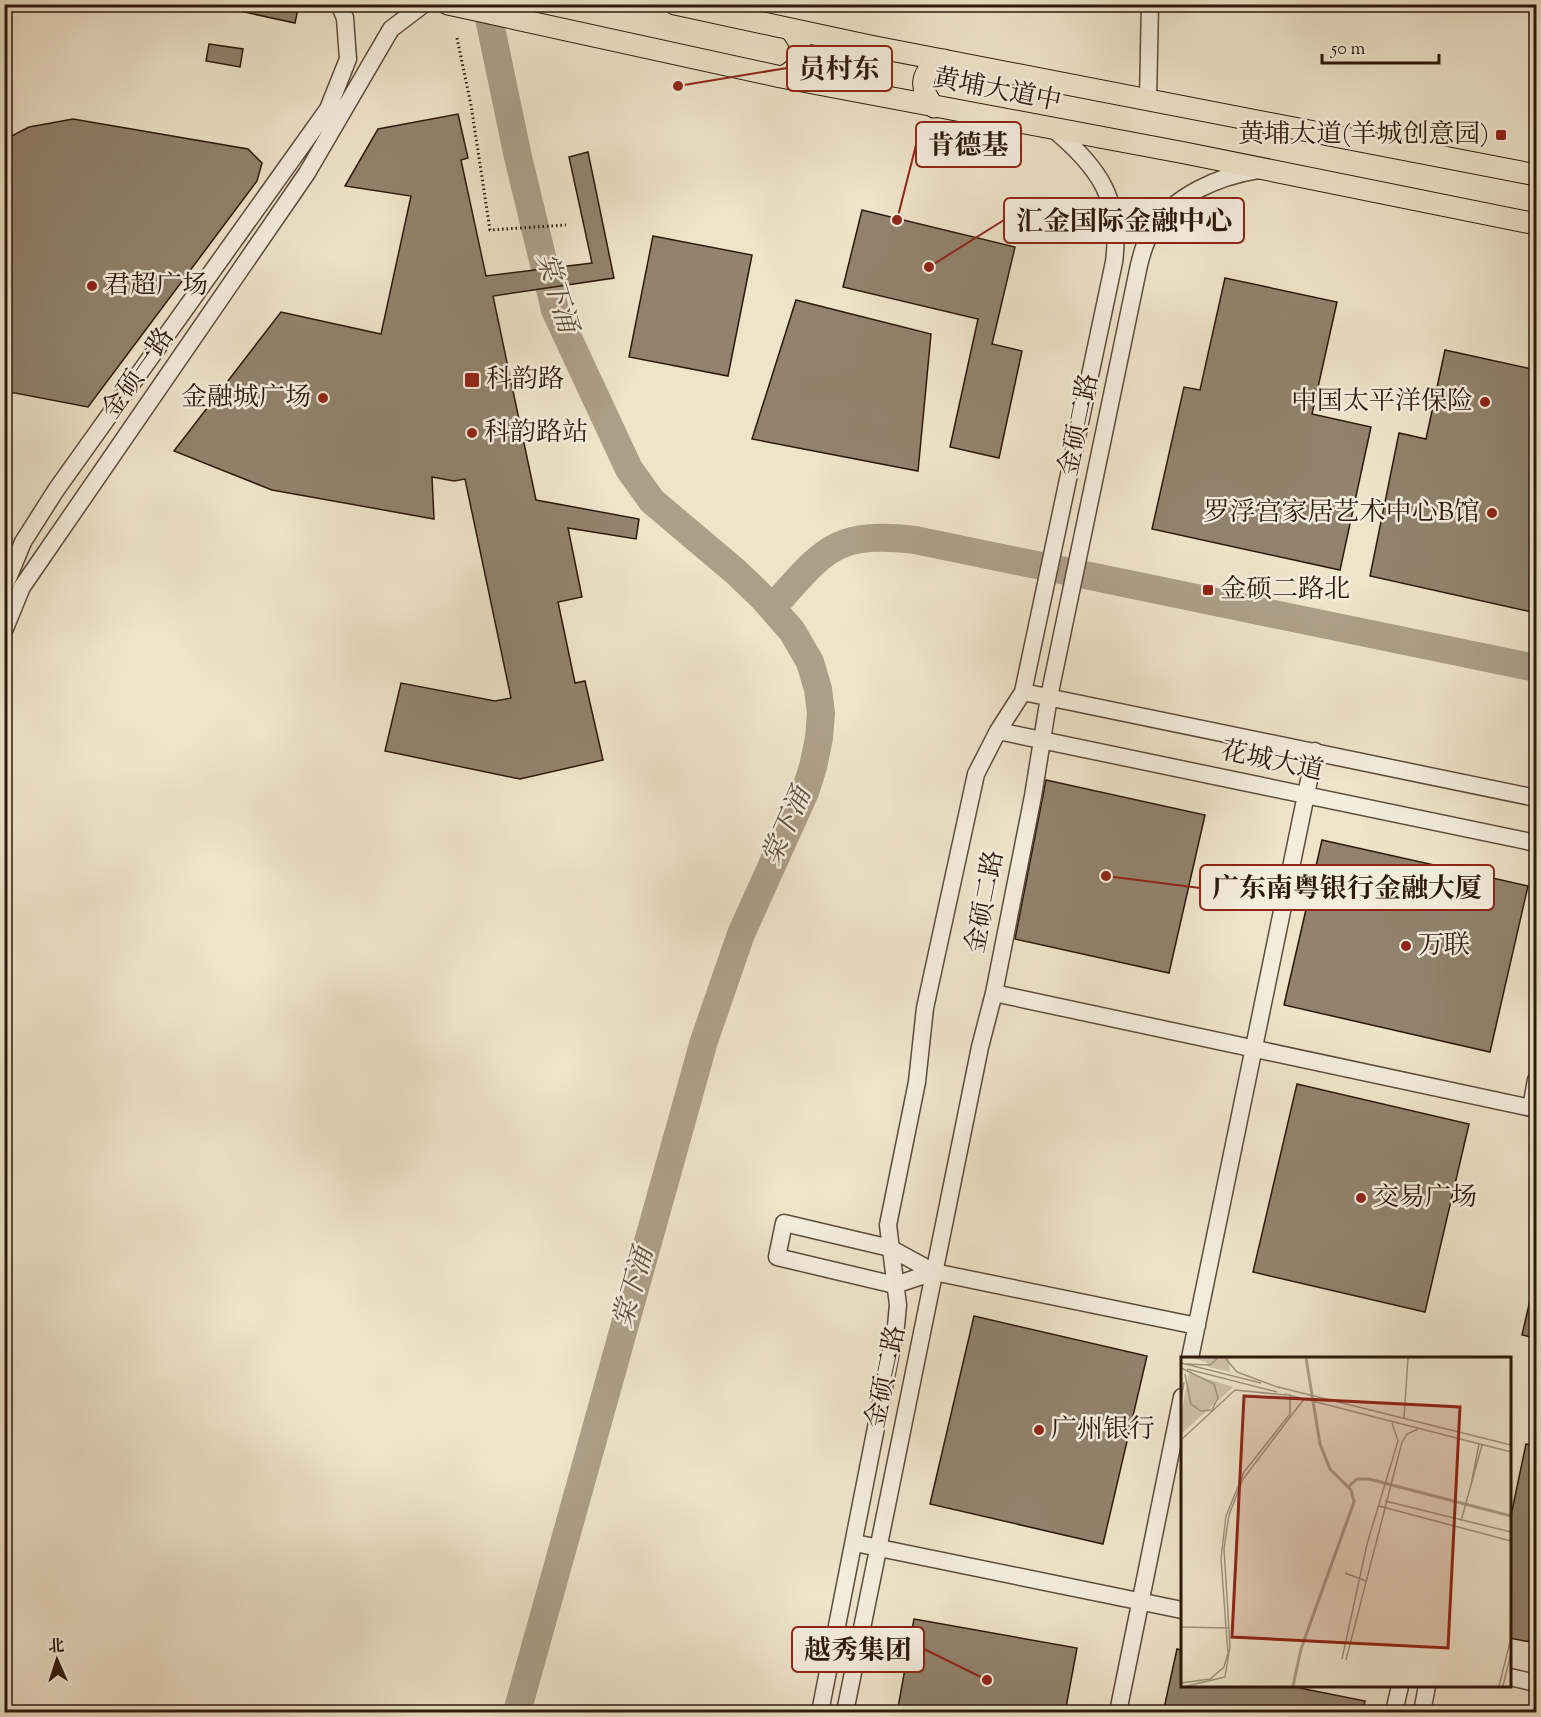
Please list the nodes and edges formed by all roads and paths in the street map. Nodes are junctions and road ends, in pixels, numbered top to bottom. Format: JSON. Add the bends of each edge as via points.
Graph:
{"nodes":[{"id":1,"x":339,"y":4,"type":"edge"},
{"id":2,"x":424,"y":4,"type":"edge"},
{"id":3,"x":675,"y":4,"type":"edge"},
{"id":4,"x":1150,"y":4,"type":"edge"},
{"id":5,"x":451,"y":5,"type":"edge"},
{"id":6,"x":790,"y":29,"type":"junction"},
{"id":7,"x":457,"y":39,"type":"dead end"},
{"id":8,"x":944,"y":60,"type":"junction"},
{"id":9,"x":781,"y":77,"type":"junction"},
{"id":10,"x":1148,"y":99,"type":"junction"},
{"id":11,"x":934,"y":107,"type":"junction"},
{"id":12,"x":1053,"y":129,"type":"junction"},
{"id":13,"x":1263,"y":169,"type":"junction"},
{"id":14,"x":1536,"y":175,"type":"edge"},
{"id":15,"x":1536,"y":224,"type":"edge"},
{"id":16,"x":566,"y":225,"type":"dead end"},
{"id":17,"x":4,"y":588,"type":"edge"},
{"id":18,"x":4,"y":631,"type":"edge"},
{"id":19,"x":1023,"y":692,"type":"junction"},
{"id":20,"x":1049,"y":697,"type":"junction"},
{"id":21,"x":998,"y":731,"type":"junction"},
{"id":22,"x":1043,"y":741,"type":"junction"},
{"id":23,"x":1315,"y":751,"type":"junction"},
{"id":24,"x":1306,"y":795,"type":"junction"},
{"id":25,"x":1536,"y":798,"type":"edge"},
{"id":26,"x":1536,"y":843,"type":"edge"},
{"id":27,"x":994,"y":993,"type":"junction"},
{"id":28,"x":1254,"y":1049,"type":"junction"},
{"id":29,"x":1536,"y":1080,"type":"edge"},
{"id":30,"x":1534,"y":1109,"type":"edge"},
{"id":31,"x":890,"y":1248,"type":"junction"},
{"id":32,"x":934,"y":1272,"type":"junction"},
{"id":33,"x":895,"y":1285,"type":"junction"},
{"id":34,"x":1197,"y":1326,"type":"junction"},
{"id":35,"x":1190,"y":1357,"type":"edge"},
{"id":36,"x":1181,"y":1402,"type":"edge"},
{"id":37,"x":855,"y":1543,"type":"junction"},
{"id":38,"x":878,"y":1547,"type":"junction"},
{"id":39,"x":1141,"y":1601,"type":"junction"},
{"id":40,"x":1181,"y":1610,"type":"edge"},
{"id":41,"x":1511,"y":1677,"type":"edge"},
{"id":42,"x":1536,"y":1683,"type":"edge"},
{"id":43,"x":1400,"y":1687,"type":"edge"},
{"id":44,"x":1427,"y":1687,"type":"edge"},
{"id":45,"x":820,"y":1713,"type":"edge"},
{"id":46,"x":845,"y":1713,"type":"edge"},
{"id":47,"x":1118,"y":1713,"type":"edge"},
{"id":48,"x":1394,"y":1713,"type":"edge"},
{"id":49,"x":1422,"y":1713,"type":"edge"}],
"edges":[{"from":1,"to":17,"type":"street","name":"金硕一路","via":[[345,18],[348,59],[328,109],[56,490],[22,542]]},
{"from":2,"to":18,"type":"street","name":"金硕一路","via":[[391,29],[308,173],[22,587]]},
{"from":3,"to":6,"type":"main road","name":"黄埔大道中"},
{"from":4,"to":10,"type":"street"},
{"from":5,"to":9,"type":"main road","name":"黄埔大道中"},
{"from":6,"to":8,"type":"main road","name":"黄埔大道中"},
{"from":6,"to":9,"type":"main road","via":[[800,42],[801,57],[794,71]]},
{"from":7,"to":16,"type":"path","via":[[490,230]]},
{"from":8,"to":10,"type":"main road","name":"黄埔大道中"},
{"from":8,"to":11,"type":"main road","via":[[931,67],[924,80]]},
{"from":9,"to":11,"type":"main road","name":"黄埔大道中"},
{"from":10,"to":14,"type":"main road","name":"黄埔大道中"},
{"from":11,"to":12,"type":"main road","name":"黄埔大道中"},
{"from":12,"to":13,"type":"main road","name":"黄埔大道中"},
{"from":12,"to":19,"type":"street","name":"金硕二路","via":[[1088,162],[1102,182],[1116,228],[1114,262]]},
{"from":13,"to":15,"type":"main road","name":"黄埔大道中"},
{"from":13,"to":20,"type":"street","name":"金硕二路","via":[[1227,176],[1193,193],[1160,220],[1147,240]]},
{"from":19,"to":20,"type":"street","name":"花城大道"},
{"from":19,"to":21,"type":"street","name":"金硕二路"},
{"from":20,"to":22,"type":"street","name":"金硕二路"},
{"from":20,"to":23,"type":"street","name":"花城大道"},
{"from":21,"to":22,"type":"street","name":"花城大道"},
{"from":21,"to":31,"type":"street","name":"金硕二路","via":[[972,787],[926,1008],[916,1082],[889,1217]]},
{"from":22,"to":24,"type":"street","name":"花城大道"},
{"from":22,"to":27,"type":"street","name":"金硕二路"},
{"from":23,"to":24,"type":"street"},
{"from":23,"to":25,"type":"street","name":"花城大道"},
{"from":24,"to":26,"type":"street","name":"花城大道"},
{"from":24,"to":28,"type":"street"},
{"from":27,"to":28,"type":"street"},
{"from":27,"to":32,"type":"street","name":"金硕二路"},
{"from":28,"to":30,"type":"street"},
{"from":28,"to":34,"type":"street"},
{"from":29,"to":30,"type":"street"},
{"from":31,"to":32,"type":"street"},
{"from":31,"to":33,"type":"street","name":"金硕二路"},
{"from":31,"to":33,"type":"street","via":[[784,1223],[777,1257]]},
{"from":32,"to":33,"type":"street"},
{"from":32,"to":34,"type":"street"},
{"from":32,"to":38,"type":"street","name":"金硕二路"},
{"from":33,"to":37,"type":"street","name":"金硕二路","via":[[897,1326]]},
{"from":34,"to":35,"type":"street"},
{"from":36,"to":39,"type":"street"},
{"from":37,"to":38,"type":"street"},
{"from":37,"to":45,"type":"street","name":"金硕二路"},
{"from":38,"to":39,"type":"street"},
{"from":38,"to":46,"type":"street","name":"金硕二路"},
{"from":39,"to":40,"type":"street"},
{"from":39,"to":47,"type":"street"},
{"from":41,"to":42,"type":"street"},
{"from":43,"to":48,"type":"street"},
{"from":44,"to":49,"type":"street"}]}
